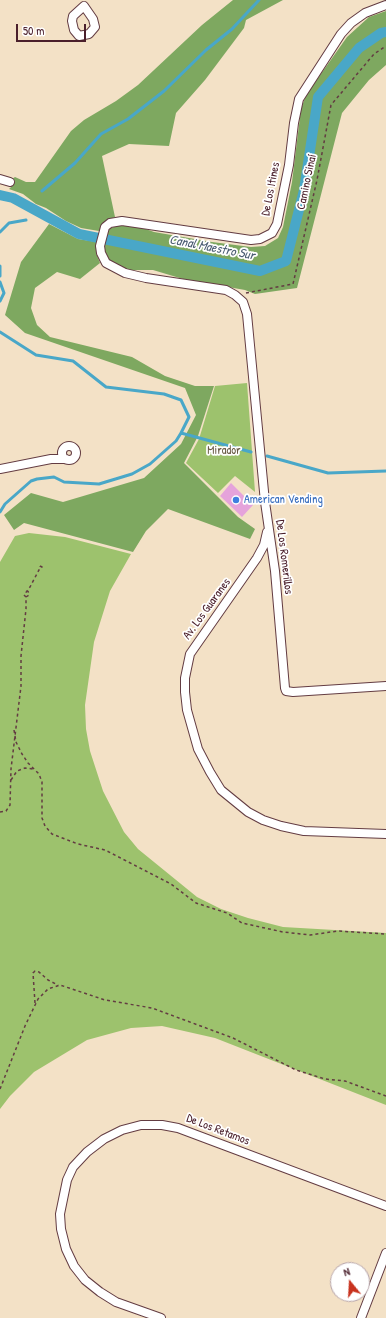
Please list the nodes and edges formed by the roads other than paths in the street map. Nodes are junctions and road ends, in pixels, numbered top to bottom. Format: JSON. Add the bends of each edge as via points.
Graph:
{"nodes":[{"id":1,"x":386,"y":5,"type":"edge"},
{"id":2,"x":0,"y":179,"type":"edge"},
{"id":3,"x":10,"y":182,"type":"dead end"},
{"id":4,"x":243,"y":302,"type":"joint"},
{"id":5,"x":63,"y":449,"type":"junction"},
{"id":6,"x":51,"y":459,"type":"junction"},
{"id":7,"x":66,"y":459,"type":"junction"},
{"id":8,"x":0,"y":469,"type":"edge"},
{"id":9,"x":268,"y":527,"type":"junction"},
{"id":10,"x":386,"y":686,"type":"edge"},
{"id":11,"x":386,"y":834,"type":"edge"},
{"id":12,"x":386,"y":1206,"type":"edge"},
{"id":13,"x":386,"y":1253,"type":"edge"},
{"id":14,"x":161,"y":1318,"type":"edge"},
{"id":15,"x":361,"y":1318,"type":"edge"}],
"edges":[{"from":1,"to":4,"type":"street","name":"De Los Itines","via":[[365,13],[351,23],[341,34],[300,99],[277,224],[272,233],[251,240],[122,221],[110,224],[102,232],[100,246],[106,263],[125,273],[148,274],[216,288],[235,294]]},
{"from":2,"to":3,"type":"street"},
{"from":4,"to":9,"type":"street","name":"De Los Romerillos","via":[[248,325]]},
{"from":5,"to":6,"type":"street"},
{"from":5,"to":7,"type":"street","via":[[62,454]]},
{"from":5,"to":7,"type":"street","via":[[69,446],[76,450],[74,458]]},
{"from":6,"to":7,"type":"street"},
{"from":6,"to":8,"type":"street"},
{"from":9,"to":10,"type":"street","name":"De Los Romerillos","via":[[275,571],[286,691]]},
{"from":9,"to":11,"type":"street","name":"Av. Los Guaranes","via":[[264,546],[257,558],[190,654],[185,692],[187,710],[198,748],[221,790],[248,812],[263,820],[304,831]]},
{"from":12,"to":14,"type":"street","name":"De Los Retamos","via":[[194,1133],[162,1125],[141,1125],[122,1130],[104,1139],[73,1167],[63,1192],[60,1228],[74,1266],[85,1280],[116,1302]]},
{"from":13,"to":15,"type":"street"}]}
